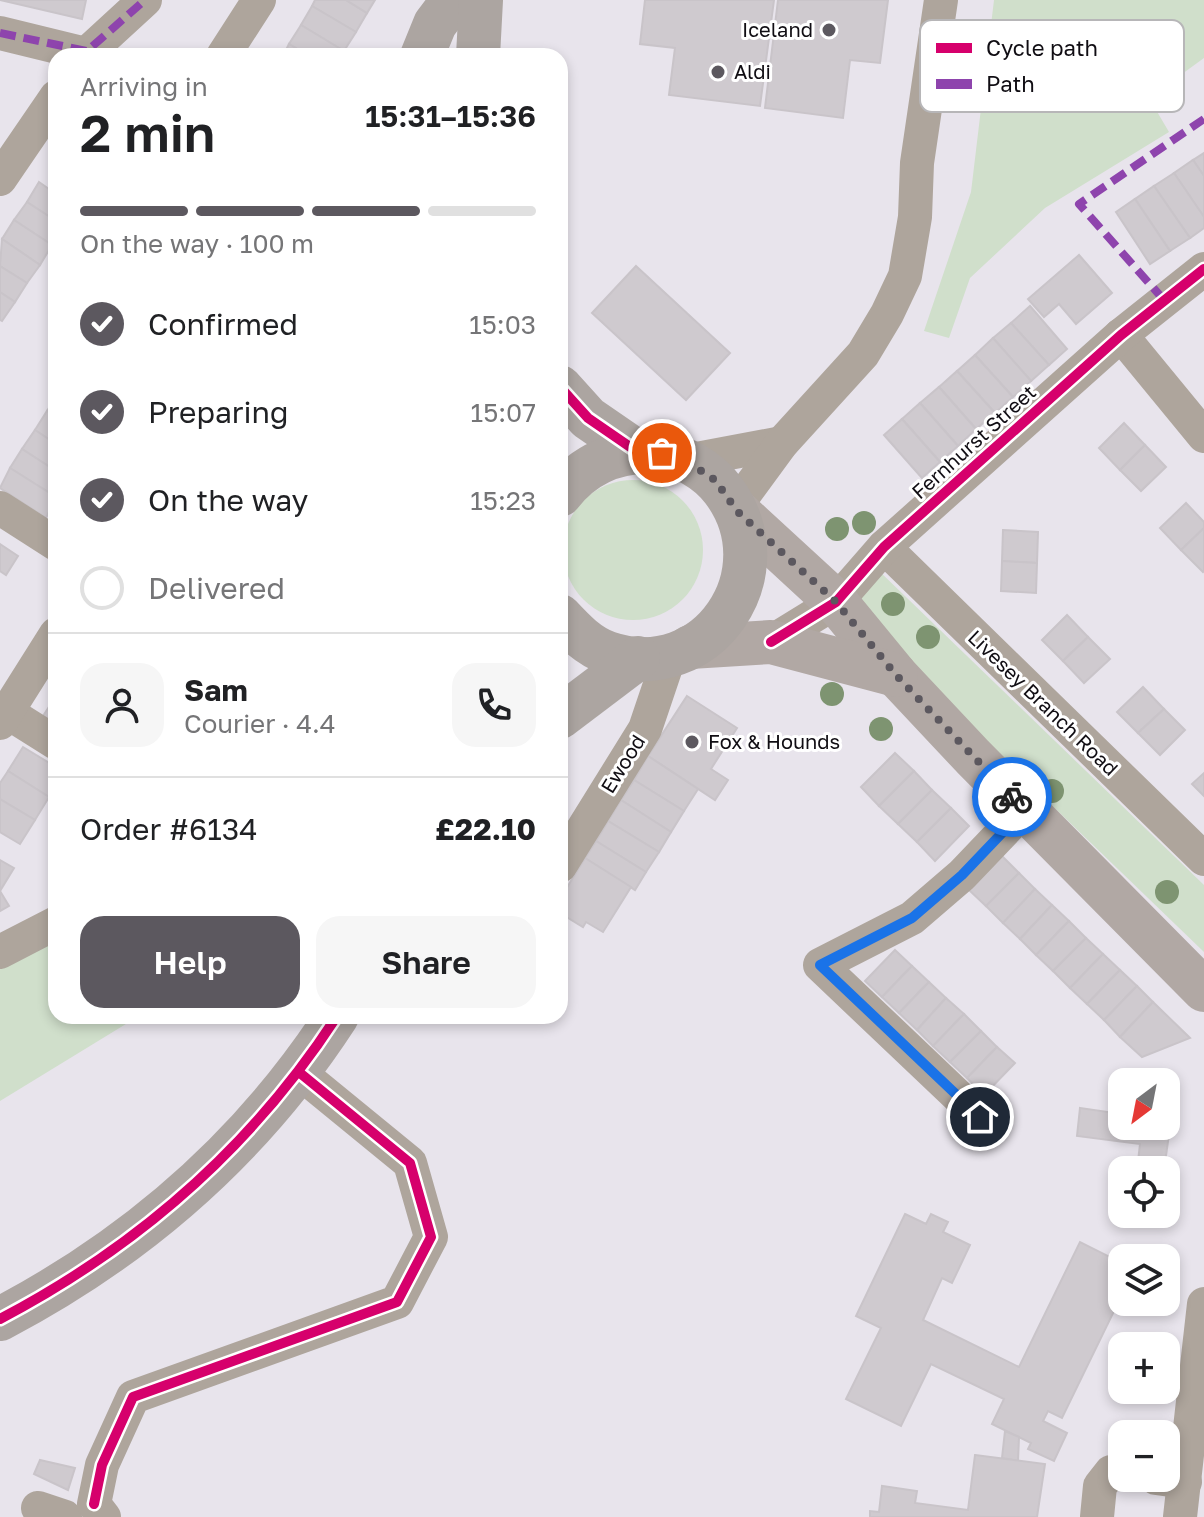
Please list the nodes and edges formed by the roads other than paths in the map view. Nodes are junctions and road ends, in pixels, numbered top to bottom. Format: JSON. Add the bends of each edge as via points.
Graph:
{"nodes":[{"id":1,"x":145,"y":0,"type":"edge"},
{"id":2,"x":259,"y":0,"type":"edge"},
{"id":3,"x":453,"y":0,"type":"edge"},
{"id":4,"x":481,"y":0,"type":"edge"},
{"id":5,"x":941,"y":0,"type":"edge"},
{"id":6,"x":938,"y":20,"type":"edge"},
{"id":7,"x":0,"y":33,"type":"edge"},
{"id":8,"x":63,"y":48,"type":"edge"},
{"id":9,"x":94,"y":48,"type":"edge"},
{"id":10,"x":228,"y":48,"type":"edge"},
{"id":11,"x":425,"y":48,"type":"edge"},
{"id":12,"x":478,"y":48,"type":"edge"},
{"id":13,"x":48,"y":109,"type":"edge"},
{"id":14,"x":925,"y":112,"type":"edge"},
{"id":15,"x":0,"y":179,"type":"edge"},
{"id":16,"x":1204,"y":269,"type":"edge"},
{"id":17,"x":1121,"y":335,"type":"junction"},
{"id":18,"x":568,"y":396,"type":"edge"},
{"id":19,"x":1204,"y":436,"type":"edge"},
{"id":20,"x":782,"y":443,"type":"junction"},
{"id":21,"x":636,"y":451,"type":"junction"},
{"id":22,"x":686,"y":461,"type":"junction"},
{"id":23,"x":568,"y":485,"type":"edge"},
{"id":24,"x":0,"y":508,"type":"edge"},
{"id":25,"x":736,"y":509,"type":"junction"},
{"id":26,"x":48,"y":539,"type":"edge"},
{"id":27,"x":884,"y":547,"type":"junction"},
{"id":28,"x":836,"y":602,"type":"junction"},
{"id":29,"x":568,"y":624,"type":"edge"},
{"id":30,"x":771,"y":642,"type":"junction"},
{"id":31,"x":48,"y":647,"type":"edge"},
{"id":32,"x":666,"y":654,"type":"junction"},
{"id":33,"x":896,"y":675,"type":"junction"},
{"id":34,"x":568,"y":712,"type":"edge"},
{"id":35,"x":4,"y":717,"type":"edge"},
{"id":36,"x":48,"y":739,"type":"edge"},
{"id":37,"x":1024,"y":810,"type":"junction"},
{"id":38,"x":568,"y":853,"type":"edge"},
{"id":39,"x":1204,"y":859,"type":"edge"},
{"id":40,"x":48,"y":927,"type":"edge"},
{"id":41,"x":0,"y":952,"type":"edge"},
{"id":42,"x":1204,"y":990,"type":"edge"},
{"id":43,"x":332,"y":1024,"type":"edge"},
{"id":44,"x":300,"y":1073,"type":"junction"},
{"id":45,"x":980,"y":1117,"type":"dead end"},
{"id":46,"x":1204,"y":1304,"type":"edge"},
{"id":47,"x":0,"y":1319,"type":"edge"},
{"id":48,"x":1180,"y":1432,"type":"edge"},
{"id":49,"x":1108,"y":1476,"type":"edge"},
{"id":50,"x":1174,"y":1492,"type":"edge"},
{"id":51,"x":76,"y":1512,"type":"edge"},
{"id":52,"x":1097,"y":1517,"type":"edge"},
{"id":53,"x":1180,"y":1517,"type":"edge"}],
"edges":[{"from":1,"to":9,"type":"street"},
{"from":2,"to":10,"type":"street"},
{"from":3,"to":11,"type":"highway"},
{"from":4,"to":12,"type":"highway"},
{"from":5,"to":6,"type":"street"},
{"from":7,"to":8,"type":"street"},
{"from":13,"to":15,"type":"street"},
{"from":14,"to":20,"type":"street","via":[[905,276],[863,354]]},
{"from":16,"to":17,"type":"street","name":"Fernhurst Street"},
{"from":17,"to":19,"type":"street"},
{"from":17,"to":27,"type":"street","name":"Fernhurst Street"},
{"from":18,"to":21,"type":"highway","via":[[588,418]]},
{"from":20,"to":22,"type":"street"},
{"from":20,"to":25,"type":"street"},
{"from":21,"to":22,"type":"highway"},
{"from":21,"to":23,"type":"highway","via":[[602,460]]},
{"from":22,"to":25,"type":"highway","via":[[715,480]]},
{"from":24,"to":26,"type":"street"},
{"from":25,"to":28,"type":"main road"},
{"from":25,"to":32,"type":"highway","via":[[746,542],[745,573],[735,603],[716,629]]},
{"from":27,"to":28,"type":"street","name":"Fernhurst Street"},
{"from":27,"to":39,"type":"street","name":"Livesey Branch Road"},
{"from":28,"to":30,"type":"street","name":"Fernhurst Street"},
{"from":28,"to":33,"type":"main road"},
{"from":29,"to":32,"type":"highway","via":[[608,652]]},
{"from":30,"to":32,"type":"main road"},
{"from":30,"to":33,"type":"main road"},
{"from":31,"to":35,"type":"street"},
{"from":32,"to":34,"type":"highway"},
{"from":32,"to":38,"type":"street","name":"Ewood","via":[[645,729]]},
{"from":33,"to":37,"type":"main road"},
{"from":35,"to":36,"type":"street"},
{"from":37,"to":42,"type":"main road"},
{"from":37,"to":45,"type":"street","via":[[912,918],[820,965]]},
{"from":40,"to":41,"type":"street"},
{"from":43,"to":44,"type":"highway"},
{"from":44,"to":47,"type":"highway","via":[[231,1151],[152,1224],[64,1286]]},
{"from":44,"to":51,"type":"street","via":[[410,1163],[431,1237],[397,1302],[133,1397]]},
{"from":46,"to":48,"type":"street"},
{"from":49,"to":52,"type":"street","via":[[1100,1486]]},
{"from":50,"to":53,"type":"street"}]}
